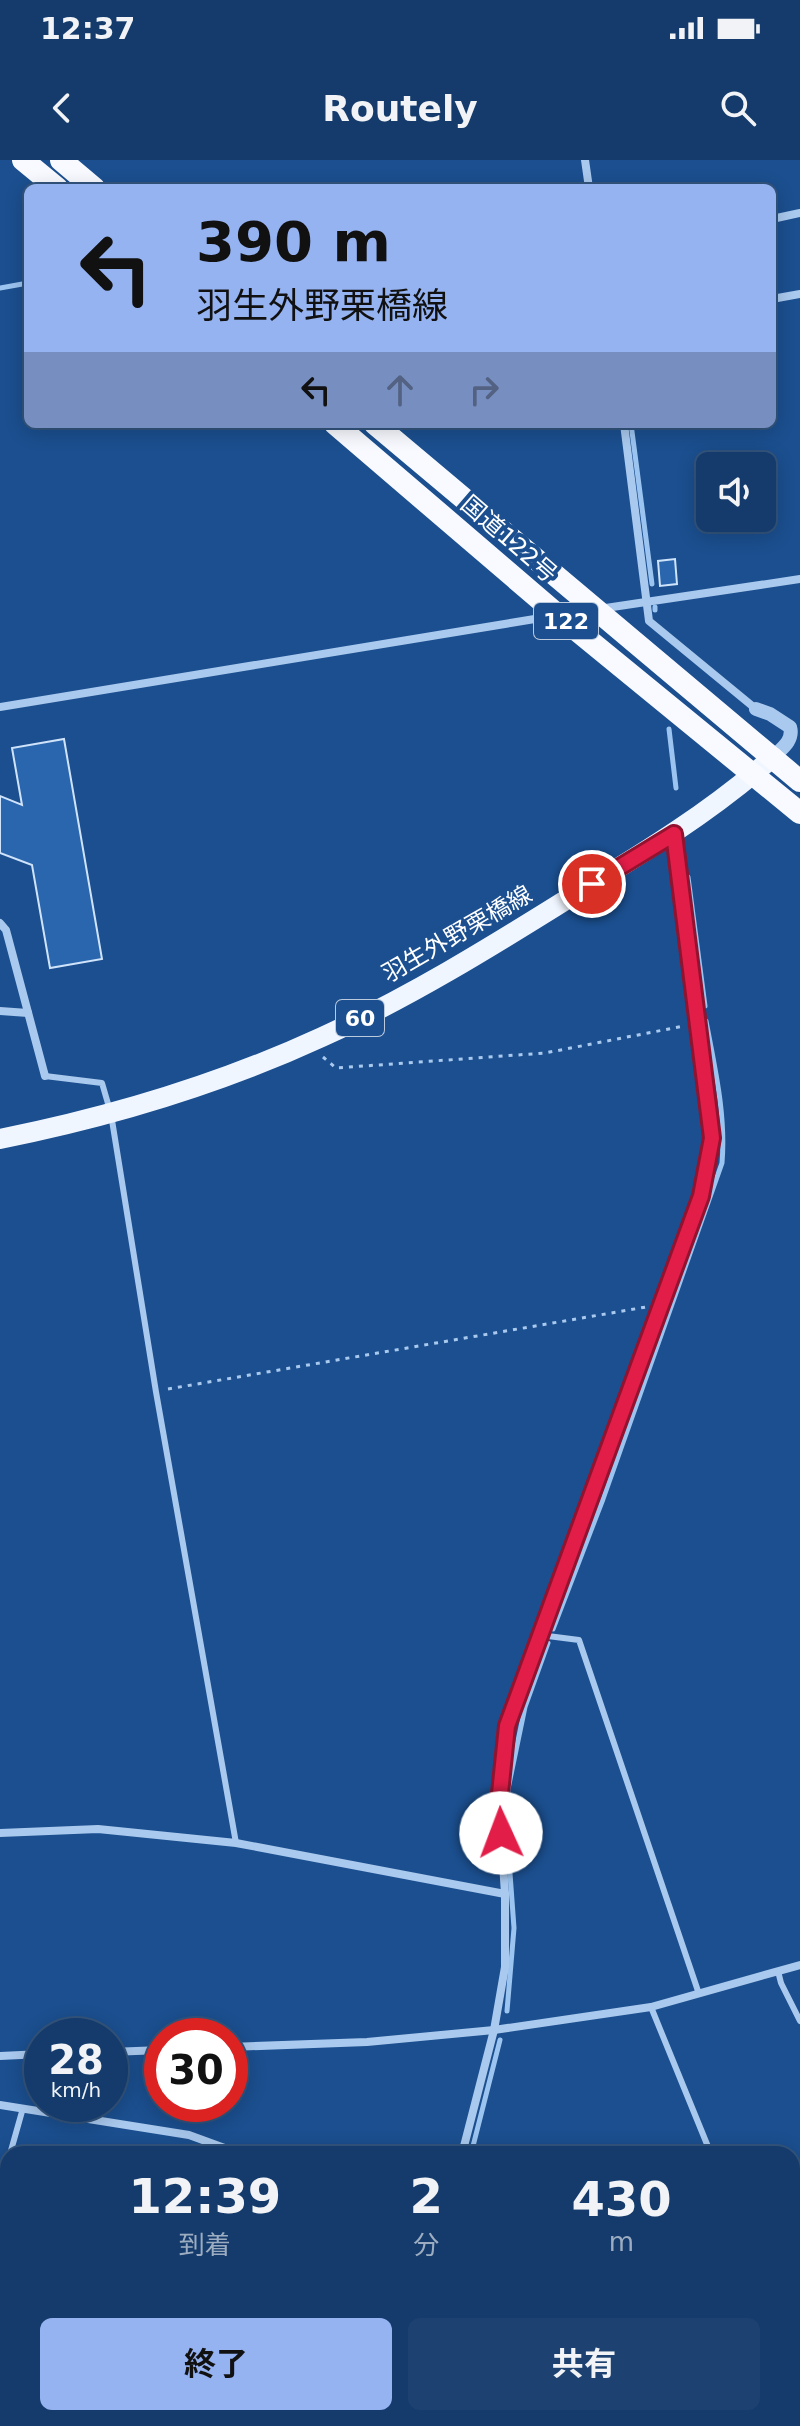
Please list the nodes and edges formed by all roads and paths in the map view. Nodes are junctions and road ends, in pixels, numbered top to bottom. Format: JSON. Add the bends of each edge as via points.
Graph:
{"nodes":[{"id":1,"x":23,"y":160,"type":"edge"},
{"id":2,"x":61,"y":160,"type":"edge"},
{"id":3,"x":585,"y":160,"type":"edge"},
{"id":4,"x":52,"y":184,"type":"edge"},
{"id":5,"x":89,"y":184,"type":"edge"},
{"id":6,"x":588,"y":184,"type":"edge"},
{"id":7,"x":800,"y":213,"type":"edge"},
{"id":8,"x":776,"y":218,"type":"edge"},
{"id":9,"x":800,"y":294,"type":"edge"},
{"id":10,"x":776,"y":298,"type":"edge"},
{"id":11,"x":340,"y":428,"type":"edge"},
{"id":12,"x":380,"y":428,"type":"edge"},
{"id":13,"x":624,"y":428,"type":"edge"},
{"id":14,"x":800,"y":579,"type":"edge"},
{"id":15,"x":646,"y":600,"type":"junction"},
{"id":16,"x":596,"y":609,"type":"junction"},
{"id":17,"x":558,"y":615,"type":"junction"},
{"id":18,"x":0,"y":707,"type":"edge"},
{"id":19,"x":756,"y":709,"type":"joint"},
{"id":20,"x":773,"y":757,"type":"junction"},
{"id":21,"x":753,"y":775,"type":"junction"},
{"id":22,"x":800,"y":781,"type":"edge"},
{"id":23,"x":800,"y":813,"type":"edge"},
{"id":24,"x":674,"y":834,"type":"junction"},
{"id":25,"x":0,"y":923,"type":"edge"},
{"id":26,"x":0,"y":1011,"type":"edge"},
{"id":27,"x":28,"y":1013,"type":"junction"},
{"id":28,"x":699,"y":1023,"type":"junction"},
{"id":29,"x":307,"y":1043,"type":"junction"},
{"id":30,"x":45,"y":1076,"type":"joint"},
{"id":31,"x":111,"y":1114,"type":"junction"},
{"id":32,"x":0,"y":1139,"type":"edge"},
{"id":33,"x":661,"y":1304,"type":"junction"},
{"id":34,"x":156,"y":1392,"type":"junction"},
{"id":35,"x":540,"y":1635,"type":"junction"},
{"id":36,"x":0,"y":1833,"type":"edge"},
{"id":37,"x":236,"y":1843,"type":"junction"},
{"id":38,"x":505,"y":1894,"type":"junction"},
{"id":39,"x":800,"y":1965,"type":"edge"},
{"id":40,"x":778,"y":1971,"type":"junction"},
{"id":41,"x":699,"y":1994,"type":"junction"},
{"id":42,"x":651,"y":2007,"type":"junction"},
{"id":43,"x":800,"y":2021,"type":"edge"},
{"id":44,"x":494,"y":2030,"type":"junction"},
{"id":45,"x":248,"y":2046,"type":"edge"},
{"id":46,"x":24,"y":2055,"type":"edge"},
{"id":47,"x":0,"y":2056,"type":"edge"},
{"id":48,"x":0,"y":2105,"type":"edge"},
{"id":49,"x":23,"y":2108,"type":"junction"},
{"id":50,"x":12,"y":2146,"type":"edge"},
{"id":51,"x":219,"y":2146,"type":"edge"},
{"id":52,"x":464,"y":2146,"type":"edge"},
{"id":53,"x":708,"y":2146,"type":"edge"}],
"edges":[{"from":1,"to":4,"type":"highway"},
{"from":2,"to":5,"type":"highway"},
{"from":3,"to":6,"type":"street"},
{"from":7,"to":8,"type":"street"},
{"from":9,"to":10,"type":"street"},
{"from":11,"to":17,"type":"highway","name":"国道122号","number":"122"},
{"from":12,"to":16,"type":"highway","name":"国道122号","number":"122"},
{"from":13,"to":15,"type":"street"},
{"from":14,"to":15,"type":"street"},
{"from":15,"to":16,"type":"street"},
{"from":15,"to":19,"type":"street","via":[[649,621]]},
{"from":16,"to":20,"type":"highway","name":"国道122号","number":"122"},
{"from":17,"to":18,"type":"street"},
{"from":17,"to":21,"type":"highway","name":"国道122号","number":"122"},
{"from":19,"to":20,"type":"street","via":[[790,727],[788,742]]},
{"from":20,"to":21,"type":"main road","name":"羽生外野栗橋線","number":"60"},
{"from":20,"to":22,"type":"highway","name":"国道122号","number":"122"},
{"from":21,"to":23,"type":"highway","name":"国道122号","number":"122"},
{"from":21,"to":24,"type":"main road","name":"羽生外野栗橋線","number":"60"},
{"from":24,"to":28,"type":"street"},
{"from":24,"to":29,"type":"main road","name":"羽生外野栗橋線","number":"60","via":[[436,980]]},
{"from":25,"to":27,"type":"street"},
{"from":26,"to":27,"type":"street"},
{"from":27,"to":30,"type":"street"},
{"from":28,"to":29,"type":"path","via":[[545,1053],[336,1068]]},
{"from":28,"to":33,"type":"street","via":[[712,1138],[701,1196]]},
{"from":29,"to":31,"type":"main road","name":"羽生外野栗橋線","number":"60","via":[[234,1074]]},
{"from":30,"to":31,"type":"lane","via":[[102,1083]]},
{"from":31,"to":32,"type":"main road","name":"羽生外野栗橋線","number":"60"},
{"from":31,"to":34,"type":"lane"},
{"from":33,"to":34,"type":"path"},
{"from":33,"to":35,"type":"street"},
{"from":34,"to":37,"type":"lane"},
{"from":35,"to":38,"type":"street","via":[[507,1726],[499,1803]]},
{"from":35,"to":41,"type":"lane","via":[[579,1640]]},
{"from":36,"to":37,"type":"street","via":[[98,1829]]},
{"from":37,"to":38,"type":"street"},
{"from":38,"to":44,"type":"street","via":[[505,1967]]},
{"from":39,"to":40,"type":"street"},
{"from":40,"to":41,"type":"street"},
{"from":40,"to":43,"type":"lane"},
{"from":41,"to":42,"type":"street"},
{"from":42,"to":44,"type":"street"},
{"from":42,"to":53,"type":"lane"},
{"from":44,"to":45,"type":"street"},
{"from":44,"to":52,"type":"street"},
{"from":46,"to":47,"type":"street"},
{"from":48,"to":49,"type":"street"},
{"from":49,"to":50,"type":"lane"},
{"from":49,"to":51,"type":"street","via":[[189,2135]]}]}
